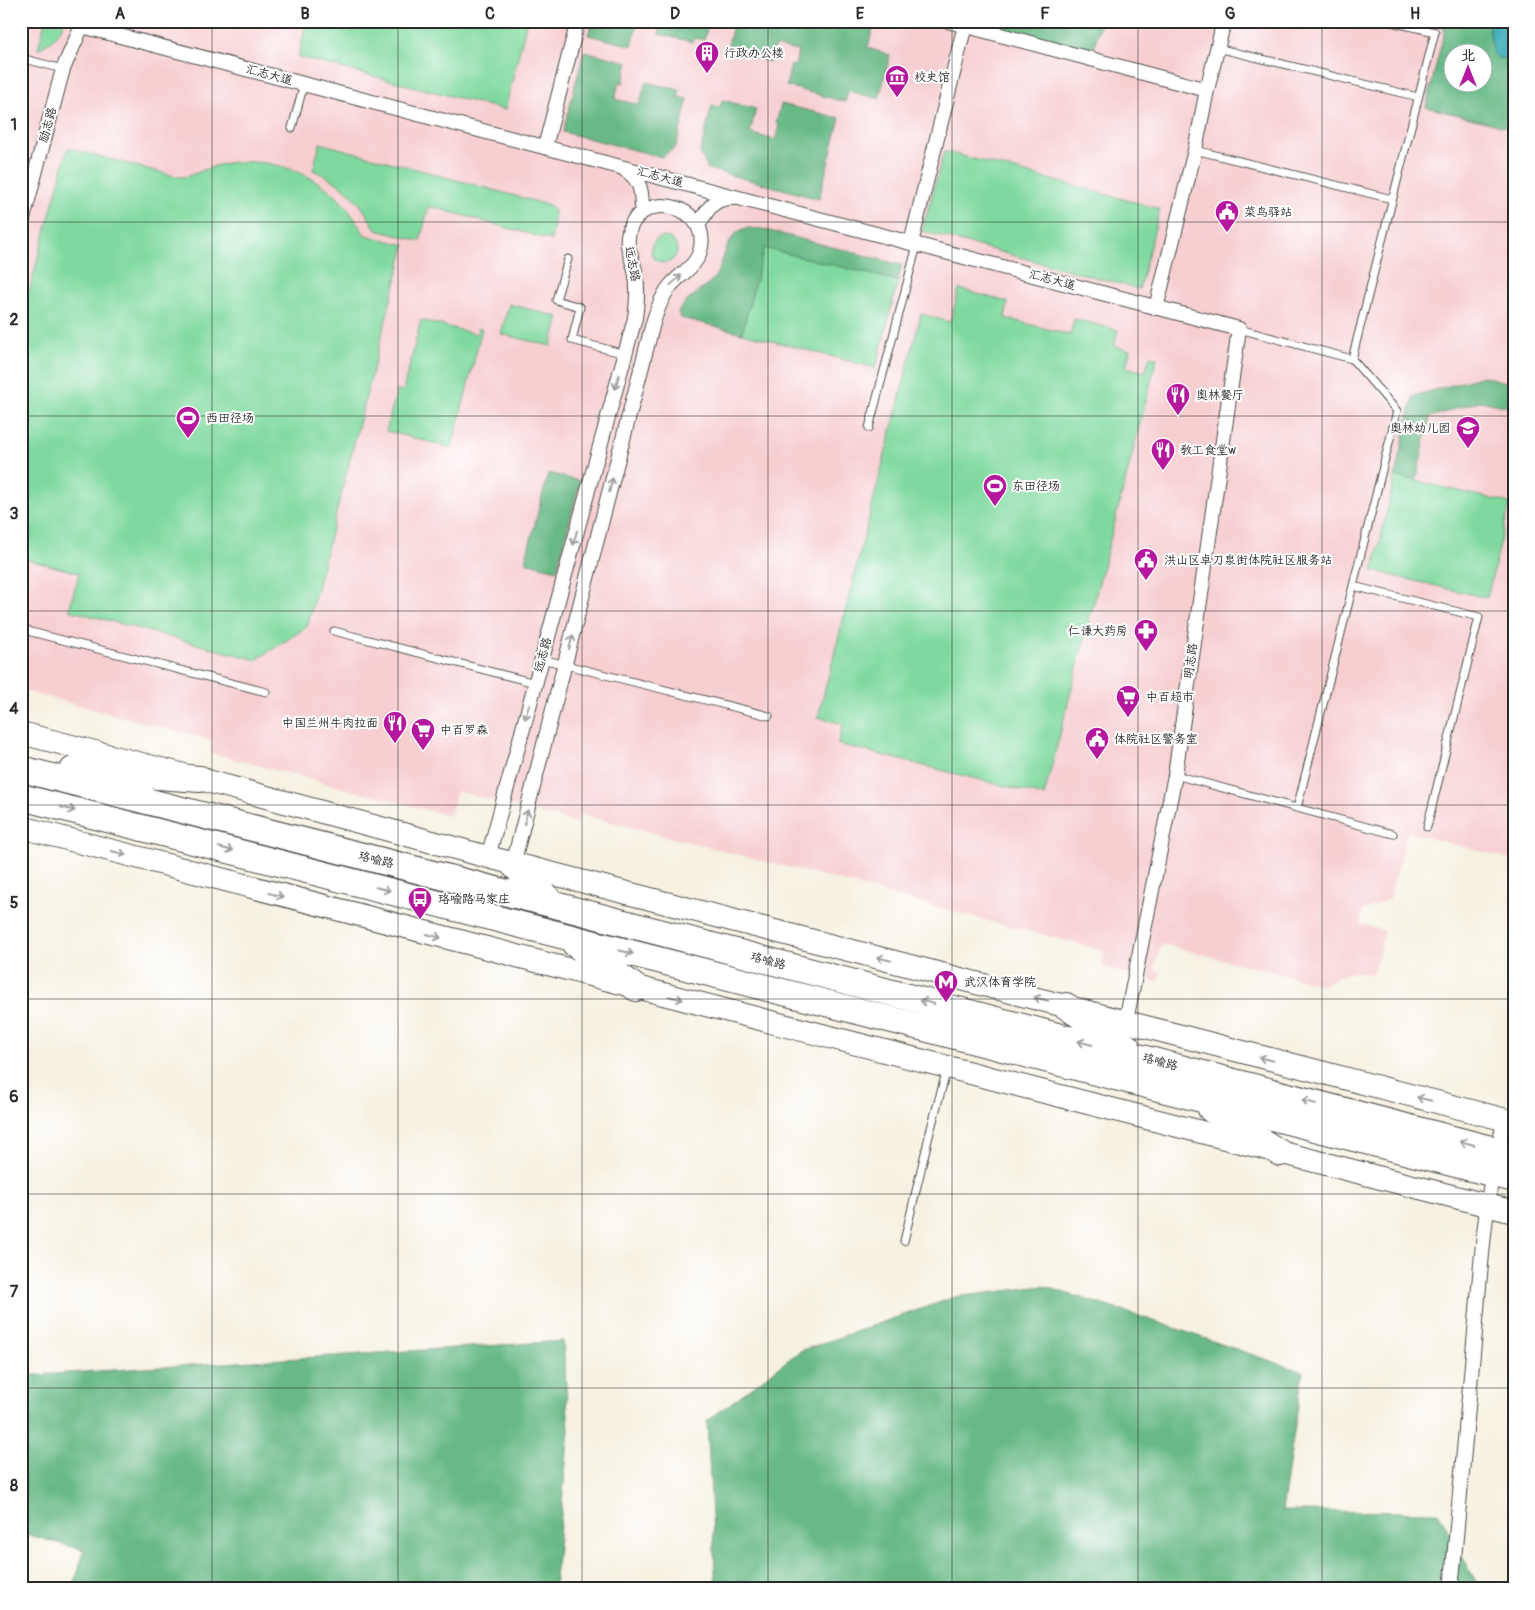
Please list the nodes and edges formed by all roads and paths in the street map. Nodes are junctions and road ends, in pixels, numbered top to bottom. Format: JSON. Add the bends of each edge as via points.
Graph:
{"nodes":[{"id":1,"x":578,"y":21,"type":"edge"},
{"id":2,"x":948,"y":21,"type":"edge"},
{"id":3,"x":1224,"y":21,"type":"edge"},
{"id":4,"x":1387,"y":21,"type":"edge"},
{"id":5,"x":965,"y":23,"type":"edge"},
{"id":6,"x":82,"y":24,"type":"edge"},
{"id":7,"x":1217,"y":48,"type":"junction"},
{"id":8,"x":21,"y":58,"type":"edge"},
{"id":9,"x":63,"y":69,"type":"junction"},
{"id":10,"x":304,"y":84,"type":"junction"},
{"id":11,"x":1207,"y":90,"type":"junction"},
{"id":12,"x":1418,"y":97,"type":"junction"},
{"id":13,"x":292,"y":128,"type":"dead end"},
{"id":14,"x":545,"y":147,"type":"junction"},
{"id":15,"x":1195,"y":150,"type":"junction"},
{"id":16,"x":618,"y":166,"type":"junction"},
{"id":17,"x":742,"y":199,"type":"junction"},
{"id":18,"x":1392,"y":199,"type":"junction"},
{"id":19,"x":642,"y":212,"type":"junction"},
{"id":20,"x":21,"y":226,"type":"edge"},
{"id":21,"x":698,"y":226,"type":"junction"},
{"id":22,"x":914,"y":244,"type":"junction"},
{"id":23,"x":568,"y":259,"type":"dead end"},
{"id":24,"x":1156,"y":308,"type":"junction"},
{"id":25,"x":1239,"y":329,"type":"junction"},
{"id":26,"x":625,"y":354,"type":"junction"},
{"id":27,"x":1352,"y":359,"type":"junction"},
{"id":28,"x":869,"y":428,"type":"dead end"},
{"id":29,"x":1353,"y":586,"type":"junction"},
{"id":30,"x":21,"y":626,"type":"edge"},
{"id":31,"x":334,"y":630,"type":"dead end"},
{"id":32,"x":542,"y":659,"type":"junction"},
{"id":33,"x":565,"y":664,"type":"junction"},
{"id":34,"x":535,"y":683,"type":"junction"},
{"id":35,"x":266,"y":692,"type":"dead end"},
{"id":36,"x":768,"y":716,"type":"dead end"},
{"id":37,"x":21,"y":733,"type":"edge"},
{"id":38,"x":21,"y":768,"type":"edge"},
{"id":39,"x":1175,"y":775,"type":"junction"},
{"id":40,"x":200,"y":779,"type":"junction"},
{"id":41,"x":21,"y":797,"type":"edge"},
{"id":42,"x":1297,"y":808,"type":"junction"},
{"id":43,"x":21,"y":827,"type":"edge"},
{"id":44,"x":1427,"y":827,"type":"dead end"},
{"id":45,"x":1393,"y":834,"type":"dead end"},
{"id":46,"x":488,"y":857,"type":"junction"},
{"id":47,"x":514,"y":864,"type":"junction"},
{"id":48,"x":554,"y":905,"type":"junction"},
{"id":49,"x":562,"y":935,"type":"junction"},
{"id":50,"x":636,"y":988,"type":"junction"},
{"id":51,"x":1066,"y":1006,"type":"junction"},
{"id":52,"x":1126,"y":1021,"type":"junction"},
{"id":53,"x":1144,"y":1058,"type":"junction"},
{"id":54,"x":947,"y":1066,"type":"junction"},
{"id":55,"x":1191,"y":1097,"type":"junction"},
{"id":56,"x":1509,"y":1121,"type":"edge"},
{"id":57,"x":1280,"y":1153,"type":"junction"},
{"id":58,"x":1504,"y":1165,"type":"edge"},
{"id":59,"x":1488,"y":1206,"type":"junction"},
{"id":60,"x":1514,"y":1212,"type":"edge"},
{"id":61,"x":904,"y":1241,"type":"dead end"},
{"id":62,"x":1451,"y":1589,"type":"edge"}],
"edges":[{"from":1,"to":14,"type":"street"},
{"from":2,"to":5,"type":"street"},
{"from":3,"to":7,"type":"street"},
{"from":4,"to":12,"type":"lane","via":[[1434,32]]},
{"from":5,"to":11,"type":"street"},
{"from":5,"to":22,"type":"street"},
{"from":6,"to":9,"type":"street","name":"励志路"},
{"from":6,"to":10,"type":"street","name":"汇志大道"},
{"from":7,"to":11,"type":"street"},
{"from":7,"to":12,"type":"lane"},
{"from":8,"to":9,"type":"lane"},
{"from":9,"to":20,"type":"street","name":"励志路"},
{"from":10,"to":13,"type":"lane"},
{"from":10,"to":14,"type":"street","name":"汇志大道"},
{"from":11,"to":15,"type":"street"},
{"from":12,"to":18,"type":"lane"},
{"from":14,"to":16,"type":"street","name":"汇志大道"},
{"from":15,"to":18,"type":"lane"},
{"from":15,"to":24,"type":"street"},
{"from":16,"to":17,"type":"street","name":"汇志大道"},
{"from":16,"to":19,"type":"street","via":[[632,174],[638,183]]},
{"from":17,"to":21,"type":"street","via":[[724,198],[715,202]]},
{"from":17,"to":22,"type":"street","name":"汇志大道"},
{"from":18,"to":27,"type":"lane"},
{"from":19,"to":21,"type":"street","via":[[654,207],[673,206],[691,216]]},
{"from":19,"to":26,"type":"street","name":"远志路","via":[[631,227],[628,239],[637,291]]},
{"from":33,"to":21,"type":"street","name":"远志路","one_way":true,"via":[[653,323],[670,286],[697,260],[702,246]]},
{"from":22,"to":24,"type":"street","name":"汇志大道"},
{"from":22,"to":28,"type":"lane"},
{"from":23,"to":26,"type":"lane","via":[[556,300],[580,307],[572,340]]},
{"from":24,"to":25,"type":"street","name":"汇志大道"},
{"from":25,"to":27,"type":"lane"},
{"from":25,"to":39,"type":"street","name":"明志路"},
{"from":26,"to":32,"type":"street","name":"远志路","one_way":true},
{"from":27,"to":29,"type":"lane","via":[[1396,411]]},
{"from":29,"to":42,"type":"lane"},
{"from":29,"to":44,"type":"lane","via":[[1479,617]]},
{"from":30,"to":35,"type":"lane","via":[[31,632]]},
{"from":31,"to":34,"type":"lane"},
{"from":32,"to":33,"type":"lane"},
{"from":32,"to":34,"type":"street","name":"远志路"},
{"from":33,"to":36,"type":"lane"},
{"from":47,"to":33,"type":"street","name":"远志路","one_way":true},
{"from":34,"to":46,"type":"street","name":"远志路","one_way":true},
{"from":37,"to":40,"type":"main road"},
{"from":38,"to":40,"type":"highway"},
{"from":38,"to":48,"type":"highway","name":"珞喻路"},
{"from":39,"to":42,"type":"lane"},
{"from":39,"to":52,"type":"street","name":"明志路"},
{"from":40,"to":46,"type":"main road"},
{"from":41,"to":49,"type":"highway","name":"珞喻路","one_way":true},
{"from":42,"to":45,"type":"lane"},
{"from":43,"to":50,"type":"main road","one_way":true},
{"from":46,"to":47,"type":"main road"},
{"from":47,"to":48,"type":"highway"},
{"from":51,"to":47,"type":"main road","one_way":true},
{"from":53,"to":48,"type":"highway","name":"珞喻路","one_way":true},
{"from":49,"to":50,"type":"highway"},
{"from":49,"to":55,"type":"highway","name":"珞喻路","one_way":true},
{"from":50,"to":54,"type":"main road","one_way":true},
{"from":51,"to":52,"type":"main road"},
{"from":51,"to":53,"type":"highway"},
{"from":56,"to":52,"type":"main road","one_way":true},
{"from":58,"to":53,"type":"highway","name":"珞喻路","one_way":true},
{"from":54,"to":57,"type":"main road"},
{"from":54,"to":61,"type":"lane"},
{"from":55,"to":57,"type":"highway"},
{"from":55,"to":58,"type":"highway","name":"珞喻路"},
{"from":56,"to":58,"type":"street"},
{"from":57,"to":59,"type":"main road"},
{"from":58,"to":59,"type":"street"},
{"from":59,"to":60,"type":"main road"},
{"from":59,"to":62,"type":"street"}]}
